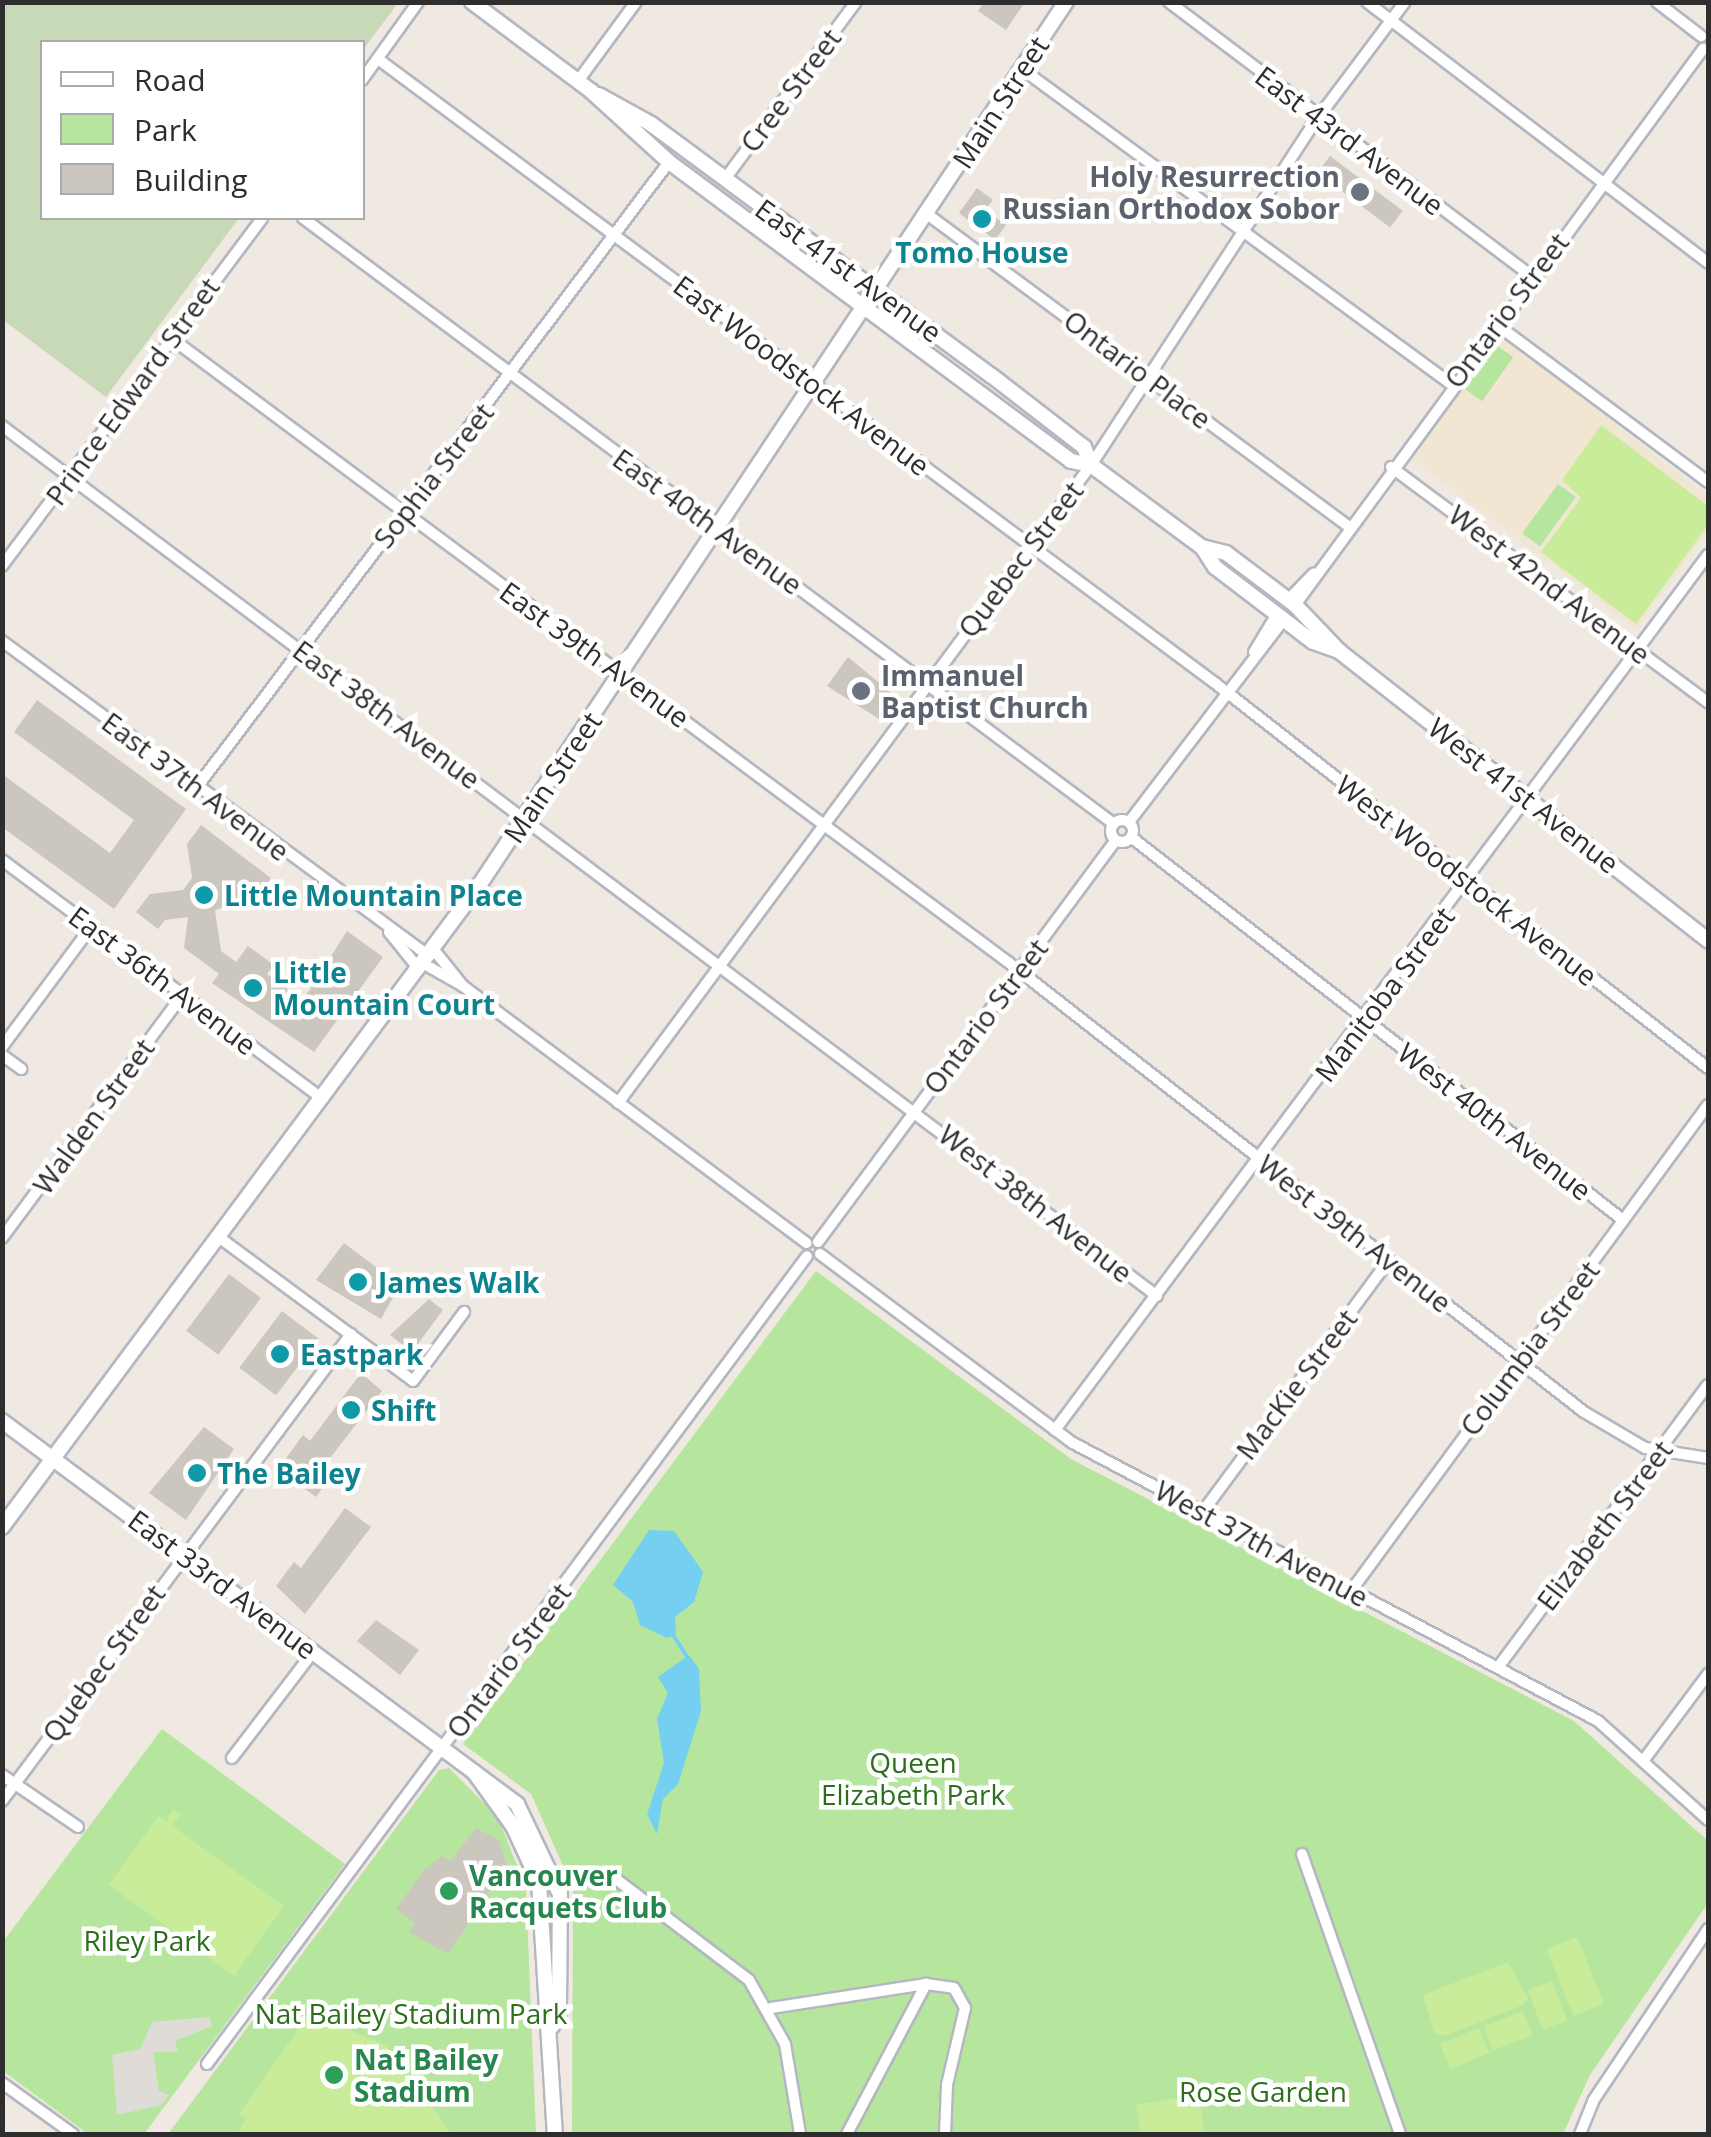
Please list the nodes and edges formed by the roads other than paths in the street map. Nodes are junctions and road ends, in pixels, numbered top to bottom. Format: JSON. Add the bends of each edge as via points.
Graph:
{"nodes":[{"id":1,"x":418,"y":2,"type":"edge"},
{"id":2,"x":472,"y":2,"type":"edge"},
{"id":3,"x":636,"y":2,"type":"edge"},
{"id":4,"x":856,"y":2,"type":"edge"},
{"id":5,"x":1066,"y":2,"type":"edge"},
{"id":6,"x":1168,"y":2,"type":"edge"},
{"id":7,"x":1368,"y":2,"type":"edge"},
{"id":8,"x":1405,"y":2,"type":"edge"},
{"id":9,"x":1657,"y":2,"type":"edge"},
{"id":10,"x":1391,"y":20,"type":"junction"},
{"id":11,"x":1705,"y":34,"type":"edge"},
{"id":12,"x":1706,"y":50,"type":"edge"},
{"id":13,"x":378,"y":59,"type":"junction"},
{"id":14,"x":1022,"y":69,"type":"junction"},
{"id":15,"x":365,"y":76,"type":"edge"},
{"id":16,"x":578,"y":81,"type":"junction"},
{"id":17,"x":591,"y":92,"type":"junction"},
{"id":18,"x":1318,"y":117,"type":"junction"},
{"id":19,"x":669,"y":162,"type":"junction"},
{"id":20,"x":725,"y":178,"type":"junction"},
{"id":21,"x":1602,"y":182,"type":"junction"},
{"id":22,"x":927,"y":214,"type":"junction"},
{"id":23,"x":260,"y":220,"type":"edge"},
{"id":24,"x":305,"y":220,"type":"edge"},
{"id":25,"x":1244,"y":233,"type":"junction"},
{"id":26,"x":615,"y":235,"type":"junction"},
{"id":27,"x":1708,"y":263,"type":"edge"},
{"id":28,"x":1531,"y":276,"type":"junction"},
{"id":29,"x":876,"y":291,"type":"junction"},
{"id":30,"x":864,"y":309,"type":"junction"},
{"id":31,"x":1496,"y":324,"type":"junction"},
{"id":32,"x":171,"y":338,"type":"junction"},
{"id":33,"x":511,"y":375,"type":"junction"},
{"id":34,"x":1148,"y":376,"type":"junction"},
{"id":35,"x":814,"y":384,"type":"junction"},
{"id":36,"x":1450,"y":384,"type":"junction"},
{"id":37,"x":2,"y":426,"type":"edge"},
{"id":38,"x":1091,"y":465,"type":"junction"},
{"id":39,"x":1391,"y":467,"type":"junction"},
{"id":40,"x":69,"y":476,"type":"junction"},
{"id":41,"x":1708,"y":482,"type":"edge"},
{"id":42,"x":403,"y":512,"type":"junction"},
{"id":43,"x":1348,"y":526,"type":"junction"},
{"id":44,"x":718,"y":527,"type":"junction"},
{"id":45,"x":1030,"y":546,"type":"junction"},
{"id":46,"x":1202,"y":548,"type":"junction"},
{"id":47,"x":1708,"y":555,"type":"edge"},
{"id":48,"x":2,"y":566,"type":"edge"},
{"id":49,"x":1291,"y":603,"type":"junction"},
{"id":50,"x":1281,"y":616,"type":"junction"},
{"id":51,"x":2,"y":641,"type":"edge"},
{"id":52,"x":299,"y":648,"type":"junction"},
{"id":53,"x":1639,"y":650,"type":"junction"},
{"id":54,"x":1339,"y":651,"type":"junction"},
{"id":55,"x":620,"y":674,"type":"junction"},
{"id":56,"x":926,"y":685,"type":"junction"},
{"id":57,"x":1226,"y":691,"type":"junction"},
{"id":58,"x":1708,"y":702,"type":"edge"},
{"id":59,"x":197,"y":787,"type":"junction"},
{"id":60,"x":1529,"y":799,"type":"junction"},
{"id":61,"x":525,"y":817,"type":"junction"},
{"id":62,"x":1129,"y":822,"type":"junction"},
{"id":63,"x":824,"y":824,"type":"junction"},
{"id":64,"x":1114,"y":824,"type":"junction"},
{"id":65,"x":1131,"y":837,"type":"junction"},
{"id":66,"x":1116,"y":840,"type":"junction"},
{"id":67,"x":2,"y":860,"type":"edge"},
{"id":68,"x":1468,"y":882,"type":"junction"},
{"id":69,"x":92,"y":926,"type":"junction"},
{"id":70,"x":1708,"y":940,"type":"edge"},
{"id":71,"x":427,"y":960,"type":"junction"},
{"id":72,"x":720,"y":964,"type":"junction"},
{"id":73,"x":1019,"y":970,"type":"junction"},
{"id":74,"x":183,"y":994,"type":"junction"},
{"id":75,"x":1366,"y":1020,"type":"junction"},
{"id":76,"x":2,"y":1047,"type":"edge"},
{"id":77,"x":2,"y":1055,"type":"edge"},
{"id":78,"x":1708,"y":1068,"type":"edge"},
{"id":79,"x":22,"y":1069,"type":"dead end"},
{"id":80,"x":323,"y":1099,"type":"junction"},
{"id":81,"x":618,"y":1103,"type":"junction"},
{"id":82,"x":1708,"y":1105,"type":"edge"},
{"id":83,"x":915,"y":1110,"type":"junction"},
{"id":84,"x":1262,"y":1161,"type":"junction"},
{"id":85,"x":1623,"y":1220,"type":"junction"},
{"id":86,"x":2,"y":1238,"type":"edge"},
{"id":87,"x":220,"y":1238,"type":"junction"},
{"id":88,"x":815,"y":1246,"type":"junction"},
{"id":89,"x":1389,"y":1260,"type":"junction"},
{"id":90,"x":1156,"y":1296,"type":"junction"},
{"id":91,"x":464,"y":1312,"type":"dead end"},
{"id":92,"x":350,"y":1334,"type":"junction"},
{"id":93,"x":1520,"y":1362,"type":"junction"},
{"id":94,"x":1708,"y":1385,"type":"edge"},
{"id":95,"x":2,"y":1421,"type":"edge"},
{"id":96,"x":1056,"y":1430,"type":"junction"},
{"id":97,"x":1659,"y":1451,"type":"junction"},
{"id":98,"x":53,"y":1458,"type":"junction"},
{"id":99,"x":1708,"y":1458,"type":"edge"},
{"id":100,"x":1204,"y":1510,"type":"junction"},
{"id":101,"x":2,"y":1527,"type":"edge"},
{"id":102,"x":182,"y":1554,"type":"junction"},
{"id":103,"x":1351,"y":1592,"type":"junction"},
{"id":104,"x":313,"y":1652,"type":"junction"},
{"id":105,"x":1499,"y":1666,"type":"junction"},
{"id":106,"x":1708,"y":1674,"type":"edge"},
{"id":107,"x":442,"y":1748,"type":"junction"},
{"id":108,"x":232,"y":1758,"type":"dead end"},
{"id":109,"x":1643,"y":1761,"type":"junction"},
{"id":110,"x":474,"y":1772,"type":"junction"},
{"id":111,"x":2,"y":1775,"type":"edge"},
{"id":112,"x":15,"y":1784,"type":"junction"},
{"id":113,"x":2,"y":1801,"type":"edge"},
{"id":114,"x":1708,"y":1820,"type":"edge"},
{"id":115,"x":78,"y":1827,"type":"dead end"},
{"id":116,"x":1302,"y":1854,"type":"dead end"},
{"id":117,"x":556,"y":1877,"type":"junction"},
{"id":118,"x":539,"y":1882,"type":"junction"},
{"id":119,"x":1708,"y":1929,"type":"edge"},
{"id":120,"x":926,"y":1984,"type":"junction"},
{"id":121,"x":771,"y":2008,"type":"junction"},
{"id":122,"x":552,"y":2026,"type":"junction"},
{"id":123,"x":207,"y":2064,"type":"dead end"},
{"id":124,"x":2,"y":2083,"type":"edge"},
{"id":125,"x":74,"y":2134,"type":"edge"},
{"id":126,"x":555,"y":2134,"type":"edge"},
{"id":127,"x":800,"y":2134,"type":"edge"},
{"id":128,"x":847,"y":2134,"type":"edge"},
{"id":129,"x":946,"y":2134,"type":"edge"},
{"id":130,"x":1400,"y":2134,"type":"edge"},
{"id":131,"x":1580,"y":2134,"type":"edge"}],
"edges":[{"from":1,"to":13,"type":"street"},
{"from":2,"to":16,"type":"main road","name":"East 41st Avenue"},
{"from":3,"to":16,"type":"street"},
{"from":4,"to":20,"type":"street","name":"Cree Street"},
{"from":5,"to":14,"type":"main road","name":"Main Street"},
{"from":6,"to":18,"type":"street","name":"East 43rd Avenue"},
{"from":7,"to":10,"type":"street"},
{"from":8,"to":10,"type":"street","name":"Quebec Street"},
{"from":9,"to":11,"type":"street"},
{"from":10,"to":18,"type":"street","name":"Quebec Street"},
{"from":10,"to":21,"type":"street"},
{"from":11,"to":12,"type":"street"},
{"from":12,"to":21,"type":"street","name":"Ontario Street"},
{"from":13,"to":15,"type":"street"},
{"from":13,"to":26,"type":"street","name":"East Woodstock Avenue"},
{"from":14,"to":22,"type":"main road","name":"Main Street"},
{"from":14,"to":25,"type":"street"},
{"from":16,"to":17,"type":"main road","name":"East 41st Avenue"},
{"from":17,"to":19,"type":"main road","name":"East 41st Avenue"},
{"from":17,"to":20,"type":"main road","name":"East 41st Avenue"},
{"from":18,"to":25,"type":"street","name":"Quebec Street"},
{"from":18,"to":28,"type":"street","name":"East 43rd Avenue"},
{"from":19,"to":26,"type":"street","name":"Sophia Street"},
{"from":19,"to":30,"type":"main road","name":"East 41st Avenue"},
{"from":20,"to":29,"type":"main road","name":"East 41st Avenue"},
{"from":21,"to":27,"type":"street"},
{"from":21,"to":28,"type":"street","name":"Ontario Street"},
{"from":22,"to":29,"type":"main road","name":"Main Street"},
{"from":22,"to":34,"type":"street","name":"Ontario Place"},
{"from":23,"to":32,"type":"street","name":"Prince Edward Street"},
{"from":24,"to":33,"type":"street","name":"East 40th Avenue"},
{"from":25,"to":34,"type":"street","name":"Quebec Street"},
{"from":25,"to":36,"type":"street"},
{"from":26,"to":33,"type":"street","name":"Sophia Street"},
{"from":26,"to":35,"type":"street","name":"East Woodstock Avenue"},
{"from":28,"to":31,"type":"street","name":"Ontario Street"},
{"from":29,"to":30,"type":"main road","name":"Main Street"},
{"from":29,"to":38,"type":"main road","name":"East 41st Avenue","via":[[1084,447]]},
{"from":30,"to":35,"type":"main road","name":"Main Street"},
{"from":30,"to":38,"type":"main road","name":"East 41st Avenue","via":[[1071,461]]},
{"from":31,"to":36,"type":"street","name":"Ontario Street"},
{"from":31,"to":41,"type":"street"},
{"from":32,"to":40,"type":"street","name":"Prince Edward Street"},
{"from":32,"to":42,"type":"street","name":"East 39th Avenue"},
{"from":33,"to":42,"type":"street","name":"Sophia Street"},
{"from":33,"to":44,"type":"street","name":"East 40th Avenue"},
{"from":34,"to":38,"type":"street","name":"Quebec Street"},
{"from":34,"to":43,"type":"street","name":"Ontario Place"},
{"from":35,"to":44,"type":"main road","name":"Main Street"},
{"from":35,"to":45,"type":"street","name":"East Woodstock Avenue"},
{"from":36,"to":39,"type":"street","name":"Ontario Street"},
{"from":37,"to":40,"type":"street","name":"East 38th Avenue"},
{"from":38,"to":45,"type":"street","name":"Quebec Street"},
{"from":38,"to":46,"type":"main road","name":"East 41st Avenue"},
{"from":39,"to":43,"type":"street","name":"Ontario Street"},
{"from":39,"to":53,"type":"street","name":"West 42nd Avenue"},
{"from":40,"to":48,"type":"street","name":"Prince Edward Street"},
{"from":40,"to":52,"type":"street","name":"East 38th Avenue"},
{"from":42,"to":52,"type":"street","name":"Sophia Street"},
{"from":42,"to":55,"type":"street","name":"East 39th Avenue"},
{"from":43,"to":49,"type":"street","name":"Ontario Street"},
{"from":44,"to":55,"type":"main road","name":"Main Street"},
{"from":44,"to":56,"type":"street","name":"East 40th Avenue"},
{"from":45,"to":56,"type":"street","name":"Quebec Street"},
{"from":45,"to":57,"type":"street","name":"East Woodstock Avenue"},
{"from":46,"to":49,"type":"main road","name":"East 41st Avenue","via":[[1226,553]]},
{"from":46,"to":50,"type":"main road","name":"East 41st Avenue","via":[[1215,567]]},
{"from":47,"to":53,"type":"street","name":"Manitoba Street"},
{"from":49,"to":54,"type":"main road","name":"West 41st Avenue"},
{"from":50,"to":54,"type":"main road","name":"West 41st Avenue"},
{"from":50,"to":57,"type":"street"},
{"from":51,"to":59,"type":"street","name":"East 37th Avenue"},
{"from":52,"to":59,"type":"street","name":"Sophia Street"},
{"from":52,"to":61,"type":"street","name":"East 38th Avenue"},
{"from":53,"to":58,"type":"street","name":"West 42nd Avenue"},
{"from":53,"to":60,"type":"street","name":"Manitoba Street"},
{"from":54,"to":60,"type":"main road","name":"West 41st Avenue"},
{"from":55,"to":61,"type":"main road","name":"Main Street"},
{"from":55,"to":63,"type":"street","name":"East 39th Avenue"},
{"from":56,"to":63,"type":"street","name":"Quebec Street"},
{"from":56,"to":64,"type":"street","name":"East 40th Avenue"},
{"from":57,"to":62,"type":"street"},
{"from":57,"to":68,"type":"street","name":"West Woodstock Avenue"},
{"from":59,"to":71,"type":"street","name":"East 37th Avenue"},
{"from":60,"to":68,"type":"street","name":"Manitoba Street"},
{"from":60,"to":70,"type":"main road","name":"West 41st Avenue"},
{"from":61,"to":71,"type":"main road","name":"Main Street"},
{"from":61,"to":72,"type":"street","name":"East 38th Avenue"},
{"from":62,"to":64,"type":"street"},
{"from":62,"to":65,"type":"street"},
{"from":63,"to":72,"type":"street","name":"Quebec Street"},
{"from":63,"to":73,"type":"street","name":"East 39th Avenue"},
{"from":64,"to":66,"type":"street"},
{"from":65,"to":66,"type":"street"},
{"from":65,"to":75,"type":"street","name":"West 40th Avenue"},
{"from":66,"to":73,"type":"street","name":"Ontario Street"},
{"from":67,"to":69,"type":"street","name":"East 36th Avenue"},
{"from":68,"to":75,"type":"street","name":"Manitoba Street"},
{"from":68,"to":78,"type":"street","name":"West Woodstock Avenue"},
{"from":69,"to":74,"type":"street","name":"East 36th Avenue"},
{"from":69,"to":76,"type":"street"},
{"from":71,"to":80,"type":"main road","name":"Main Street"},
{"from":71,"to":81,"type":"street","name":"East 37th Avenue"},
{"from":72,"to":81,"type":"street","name":"Quebec Street"},
{"from":72,"to":83,"type":"street","name":"East 38th Avenue"},
{"from":73,"to":83,"type":"street","name":"Ontario Street"},
{"from":73,"to":84,"type":"street","name":"West 39th Avenue"},
{"from":74,"to":80,"type":"street","name":"East 36th Avenue"},
{"from":74,"to":86,"type":"street","name":"Walden Street"},
{"from":75,"to":84,"type":"street","name":"Manitoba Street"},
{"from":75,"to":85,"type":"street","name":"West 40th Avenue"},
{"from":77,"to":79,"type":"street"},
{"from":80,"to":87,"type":"main road","name":"Main Street"},
{"from":81,"to":88,"type":"street","name":"East 37th Avenue"},
{"from":82,"to":85,"type":"street","name":"Columbia Street"},
{"from":83,"to":88,"type":"street","name":"Ontario Street"},
{"from":83,"to":90,"type":"street","name":"West 38th Avenue"},
{"from":84,"to":89,"type":"street","name":"West 39th Avenue"},
{"from":84,"to":90,"type":"street","name":"Manitoba Street"},
{"from":85,"to":93,"type":"street","name":"Columbia Street"},
{"from":87,"to":92,"type":"street"},
{"from":87,"to":98,"type":"main road","name":"Main Street"},
{"from":88,"to":96,"type":"street","name":"West 37th Avenue"},
{"from":88,"to":107,"type":"street","name":"Ontario Street"},
{"from":89,"to":93,"type":"street","name":"West 39th Avenue"},
{"from":89,"to":100,"type":"street","name":"MacKie Street"},
{"from":90,"to":96,"type":"street","name":"Manitoba Street"},
{"from":91,"to":92,"type":"street","via":[[414,1380]]},
{"from":92,"to":102,"type":"street","name":"Quebec Street"},
{"from":93,"to":97,"type":"street","name":"West 39th Avenue","via":[[1603,1426]]},
{"from":93,"to":103,"type":"street","name":"Columbia Street"},
{"from":94,"to":97,"type":"street","name":"Elizabeth Street"},
{"from":95,"to":98,"type":"main road","name":"East 33rd Avenue"},
{"from":96,"to":100,"type":"street","name":"West 37th Avenue"},
{"from":97,"to":99,"type":"street","name":"West 39th Avenue"},
{"from":97,"to":105,"type":"street","name":"Elizabeth Street"},
{"from":98,"to":101,"type":"main road","name":"Main Street"},
{"from":98,"to":102,"type":"main road","name":"East 33rd Avenue"},
{"from":100,"to":103,"type":"street","name":"West 37th Avenue"},
{"from":102,"to":104,"type":"main road","name":"East 33rd Avenue"},
{"from":102,"to":112,"type":"street","name":"Quebec Street"},
{"from":103,"to":105,"type":"street","name":"West 37th Avenue"},
{"from":104,"to":107,"type":"main road","name":"East 33rd Avenue"},
{"from":104,"to":108,"type":"street"},
{"from":105,"to":109,"type":"street","name":"West 37th Avenue","via":[[1598,1722]]},
{"from":106,"to":109,"type":"street"},
{"from":107,"to":110,"type":"main road","name":"East 33rd Avenue"},
{"from":107,"to":123,"type":"street","name":"Ontario Street"},
{"from":109,"to":114,"type":"street","name":"West 37th Avenue"},
{"from":110,"to":117,"type":"main road","name":"East 33rd Avenue","via":[[517,1804]]},
{"from":110,"to":118,"type":"main road","via":[[514,1826]]},
{"from":111,"to":112,"type":"street"},
{"from":112,"to":113,"type":"street","name":"Quebec Street"},
{"from":112,"to":115,"type":"street"},
{"from":116,"to":130,"type":"street"},
{"from":117,"to":118,"type":"street"},
{"from":117,"to":121,"type":"street","via":[[591,1872],[620,1880],[727,1958]]},
{"from":117,"to":122,"type":"main road","via":[[562,1956]]},
{"from":118,"to":122,"type":"main road"},
{"from":119,"to":131,"type":"street","via":[[1593,2101]]},
{"from":120,"to":121,"type":"street"},
{"from":120,"to":128,"type":"street"},
{"from":120,"to":129,"type":"street","via":[[954,1988],[966,2008],[947,2085]]},
{"from":121,"to":127,"type":"street"},
{"from":122,"to":126,"type":"main road"},
{"from":124,"to":125,"type":"street"}]}
